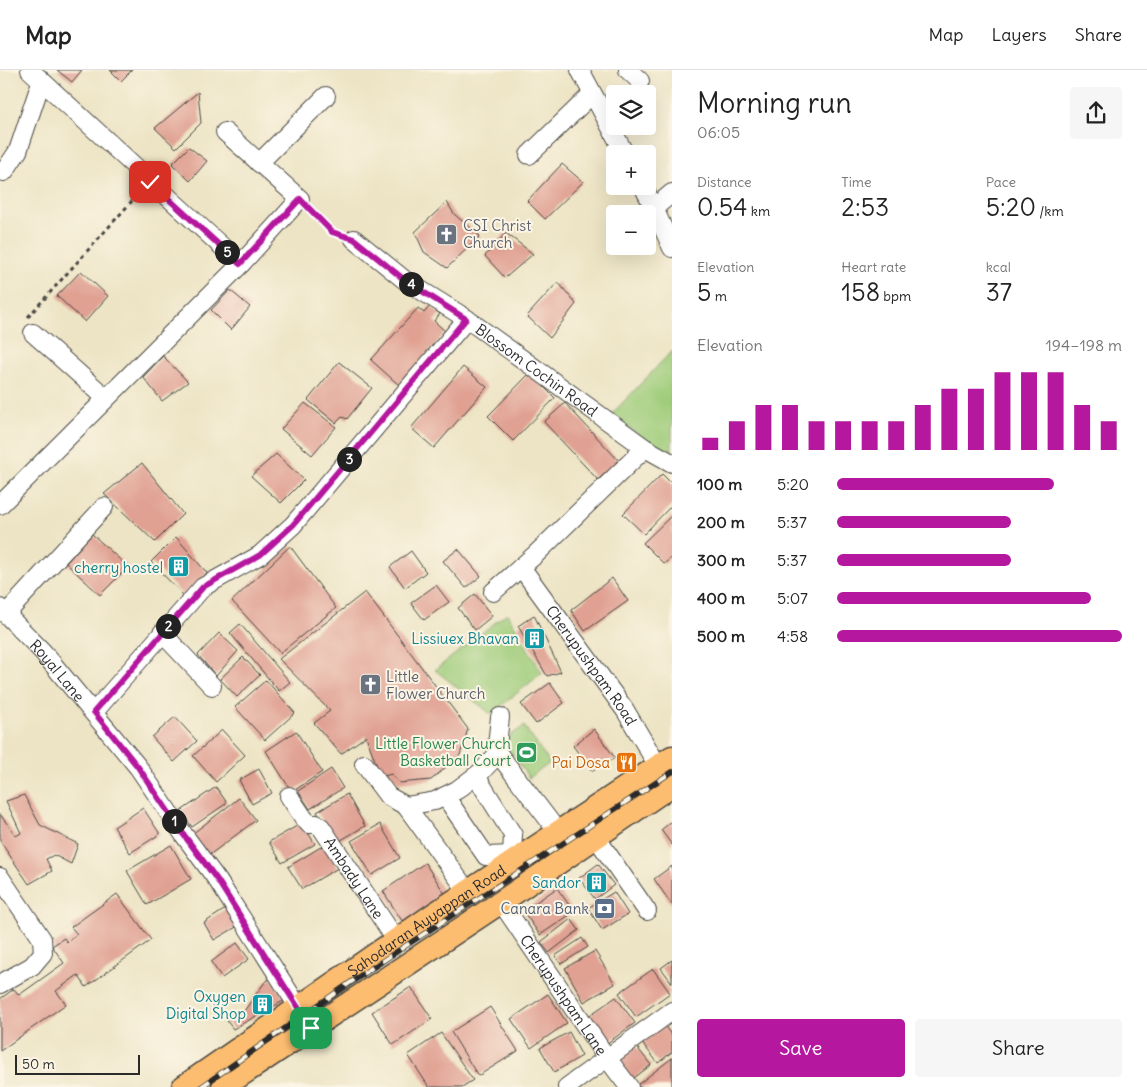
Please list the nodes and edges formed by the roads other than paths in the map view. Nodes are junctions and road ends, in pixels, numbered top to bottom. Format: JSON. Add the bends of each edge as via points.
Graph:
{"nodes":[{"id":1,"x":580,"y":70,"type":"edge"},
{"id":2,"x":35,"y":76,"type":"edge"},
{"id":3,"x":592,"y":94,"type":"junction"},
{"id":4,"x":326,"y":96,"type":"dead end"},
{"id":5,"x":225,"y":132,"type":"dead end"},
{"id":6,"x":620,"y":145,"type":"edge"},
{"id":7,"x":529,"y":155,"type":"dead end"},
{"id":8,"x":259,"y":162,"type":"junction"},
{"id":9,"x":4,"y":172,"type":"dead end"},
{"id":10,"x":672,"y":193,"type":"edge"},
{"id":11,"x":656,"y":206,"type":"edge"},
{"id":12,"x":656,"y":212,"type":"edge"},
{"id":13,"x":354,"y":239,"type":"road end"},
{"id":14,"x":672,"y":248,"type":"edge"},
{"id":15,"x":240,"y":264,"type":"junction"},
{"id":16,"x":466,"y":319,"type":"junction"},
{"id":17,"x":34,"y":333,"type":"road end"},
{"id":18,"x":106,"y":398,"type":"junction"},
{"id":19,"x":645,"y":448,"type":"junction"},
{"id":20,"x":672,"y":463,"type":"edge"},
{"id":21,"x":0,"y":505,"type":"edge"},
{"id":22,"x":104,"y":507,"type":"dead end"},
{"id":23,"x":522,"y":567,"type":"junction"},
{"id":24,"x":493,"y":592,"type":"dead end"},
{"id":25,"x":3,"y":611,"type":"edge"},
{"id":26,"x":162,"y":633,"type":"junction"},
{"id":27,"x":212,"y":686,"type":"dead end"},
{"id":28,"x":94,"y":712,"type":"junction"},
{"id":29,"x":500,"y":717,"type":"dead end"},
{"id":30,"x":497,"y":752,"type":"junction"},
{"id":31,"x":665,"y":761,"type":"edge"},
{"id":32,"x":364,"y":764,"type":"dead end"},
{"id":33,"x":476,"y":776,"type":"junction"},
{"id":34,"x":672,"y":785,"type":"edge"},
{"id":35,"x":289,"y":796,"type":"dead end"},
{"id":36,"x":445,"y":796,"type":"junction"},
{"id":37,"x":406,"y":806,"type":"junction"},
{"id":38,"x":558,"y":832,"type":"junction"},
{"id":39,"x":596,"y":837,"type":"junction"},
{"id":40,"x":514,"y":858,"type":"junction"},
{"id":41,"x":0,"y":877,"type":"edge"},
{"id":42,"x":468,"y":892,"type":"junction"},
{"id":43,"x":501,"y":902,"type":"junction"},
{"id":44,"x":647,"y":911,"type":"dead end"},
{"id":45,"x":396,"y":940,"type":"junction"},
{"id":46,"x":0,"y":984,"type":"edge"},
{"id":47,"x":299,"y":1008,"type":"junction"},
{"id":48,"x":672,"y":1011,"type":"edge"},
{"id":49,"x":311,"y":1028,"type":"junction"},
{"id":50,"x":607,"y":1058,"type":"junction"},
{"id":51,"x":183,"y":1087,"type":"edge"},
{"id":52,"x":223,"y":1087,"type":"edge"},
{"id":53,"x":567,"y":1087,"type":"edge"},
{"id":54,"x":629,"y":1087,"type":"edge"}],
"edges":[{"from":1,"to":3,"type":"street"},
{"from":2,"to":9,"type":"street","via":[[18,152]]},
{"from":2,"to":15,"type":"street"},
{"from":3,"to":6,"type":"street"},
{"from":3,"to":7,"type":"street"},
{"from":4,"to":8,"type":"street"},
{"from":5,"to":8,"type":"street"},
{"from":8,"to":15,"type":"street","via":[[300,199]]},
{"from":10,"to":11,"type":"street"},
{"from":12,"to":14,"type":"street"},
{"from":13,"to":16,"type":"street","name":"Blossom Cochin Road","via":[[406,281]]},
{"from":15,"to":18,"type":"street"},
{"from":16,"to":19,"type":"street","name":"Blossom Cochin Road"},
{"from":16,"to":26,"type":"street","via":[[293,525],[260,555],[203,587]]},
{"from":17,"to":18,"type":"street"},
{"from":18,"to":21,"type":"street"},
{"from":19,"to":20,"type":"street","name":"Blossom Cochin Road"},
{"from":19,"to":23,"type":"street"},
{"from":22,"to":25,"type":"street"},
{"from":23,"to":24,"type":"street"},
{"from":23,"to":31,"type":"street","name":"Cherupushpam Road"},
{"from":25,"to":28,"type":"street","name":"Royal Lane"},
{"from":26,"to":27,"type":"street"},
{"from":26,"to":28,"type":"street"},
{"from":28,"to":47,"type":"street","name":"Royal Lane","via":[[138,767],[218,881]]},
{"from":29,"to":30,"type":"street"},
{"from":30,"to":33,"type":"street"},
{"from":30,"to":38,"type":"street"},
{"from":31,"to":38,"type":"main road","name":"Sahodaran Ayyappan Road"},
{"from":32,"to":37,"type":"street","via":[[388,796]]},
{"from":33,"to":36,"type":"street"},
{"from":33,"to":40,"type":"street","via":[[513,835]]},
{"from":34,"to":39,"type":"main road","name":"Sahodaran Ayyappan Road"},
{"from":35,"to":45,"type":"street","name":"Ambady Lane","via":[[309,824],[321,827]]},
{"from":36,"to":37,"type":"street","via":[[435,802]]},
{"from":36,"to":40,"type":"street","via":[[486,856]]},
{"from":37,"to":42,"type":"street"},
{"from":38,"to":40,"type":"main road","name":"Sahodaran Ayyappan Road"},
{"from":39,"to":43,"type":"main road","name":"Sahodaran Ayyappan Road"},
{"from":39,"to":44,"type":"street"},
{"from":40,"to":42,"type":"main road","name":"Sahodaran Ayyappan Road"},
{"from":41,"to":46,"type":"street","via":[[42,939],[44,953],[32,966]]},
{"from":42,"to":45,"type":"main road","name":"Sahodaran Ayyappan Road"},
{"from":43,"to":49,"type":"main road","name":"Sahodaran Ayyappan Road"},
{"from":43,"to":50,"type":"street","name":"Cherupushpam Lane"},
{"from":45,"to":47,"type":"main road","name":"Sahodaran Ayyappan Road"},
{"from":47,"to":49,"type":"main road"},
{"from":47,"to":51,"type":"main road","name":"Sahodaran Ayyappan Road"},
{"from":48,"to":50,"type":"street"},
{"from":49,"to":52,"type":"main road","name":"Sahodaran Ayyappan Road"},
{"from":50,"to":53,"type":"street"},
{"from":50,"to":54,"type":"street","name":"Cherupushpam Lane"}]}
